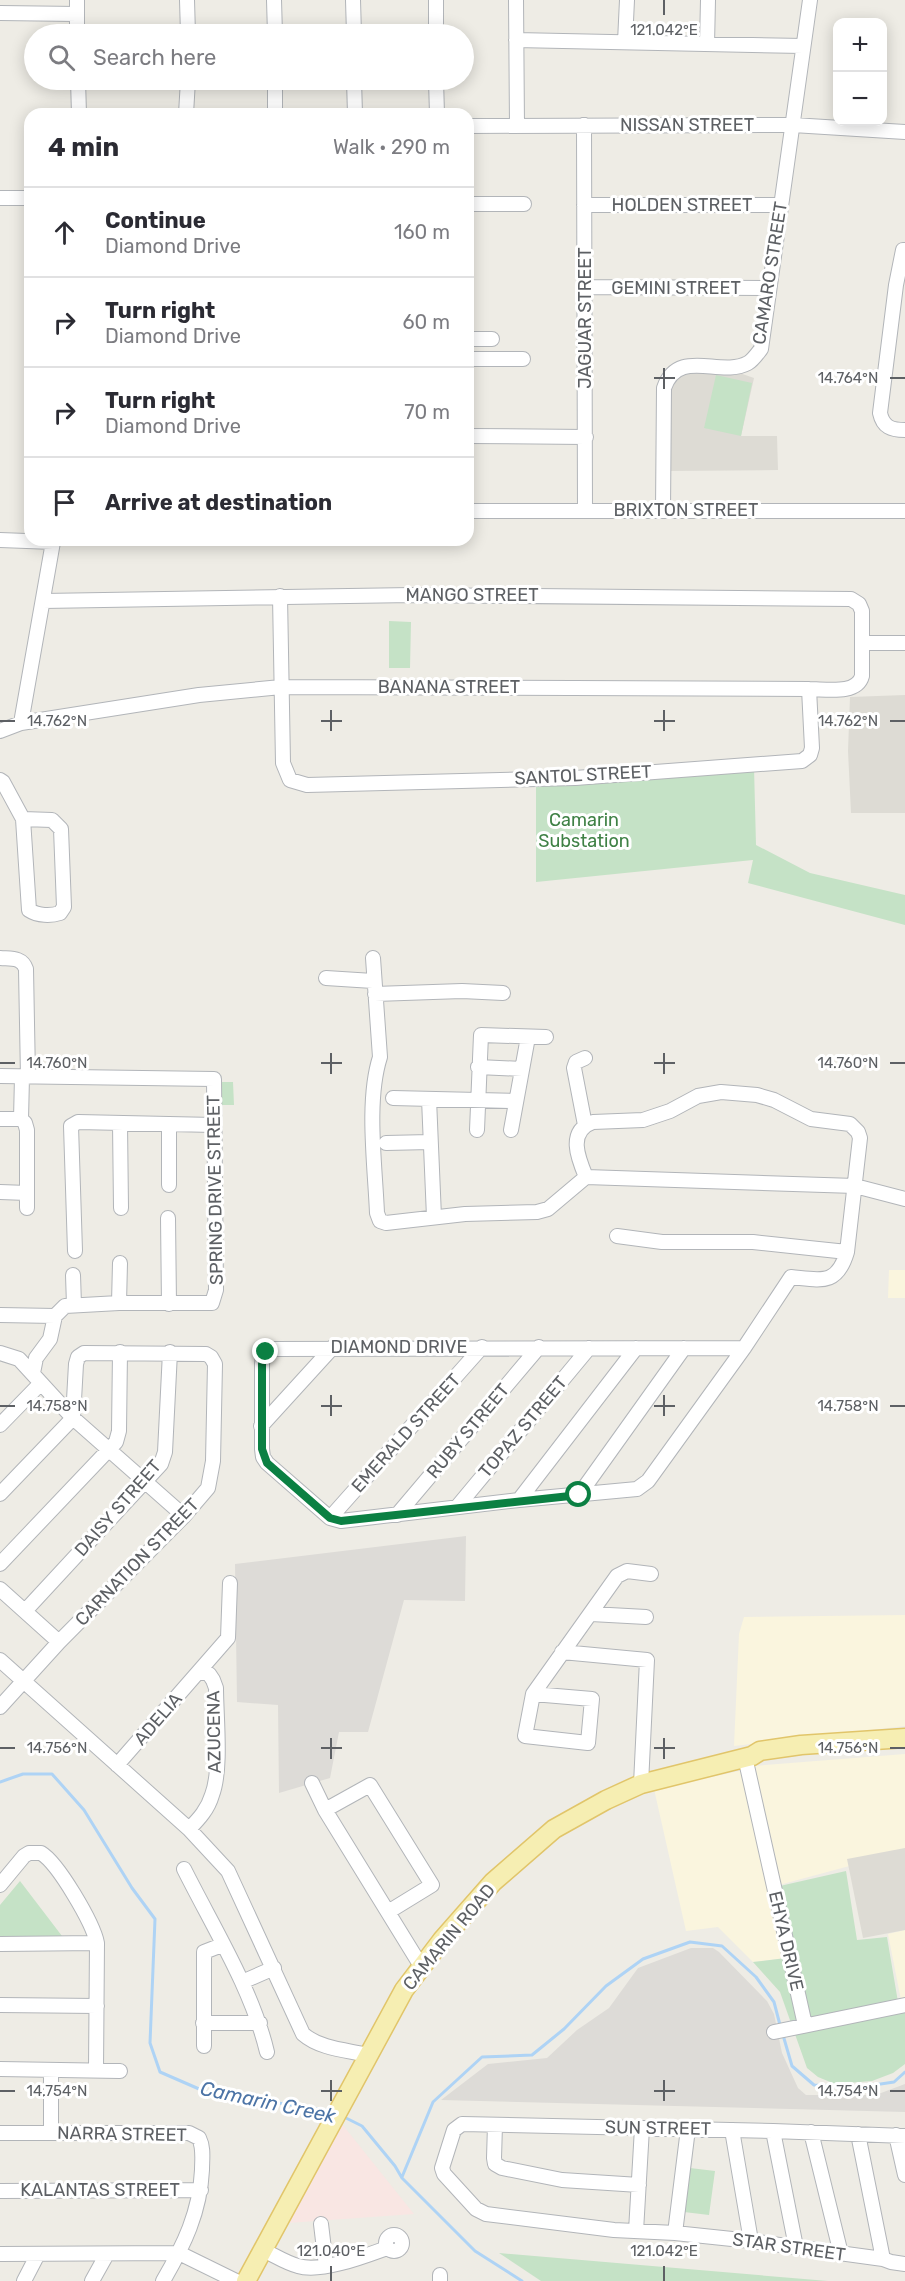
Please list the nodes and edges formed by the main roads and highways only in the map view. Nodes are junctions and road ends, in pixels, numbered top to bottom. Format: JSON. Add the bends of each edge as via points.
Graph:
{"nodes":[{"id":1,"x":905,"y":1739,"type":"edge"},
{"id":2,"x":246,"y":2281,"type":"edge"}],
"edges":[{"from":1,"to":2,"type":"main road","name":"CAMARIN ROAD","via":[[760,1751],[641,1784],[575,1815],[541,1839],[493,1882],[404,1990]]}]}
